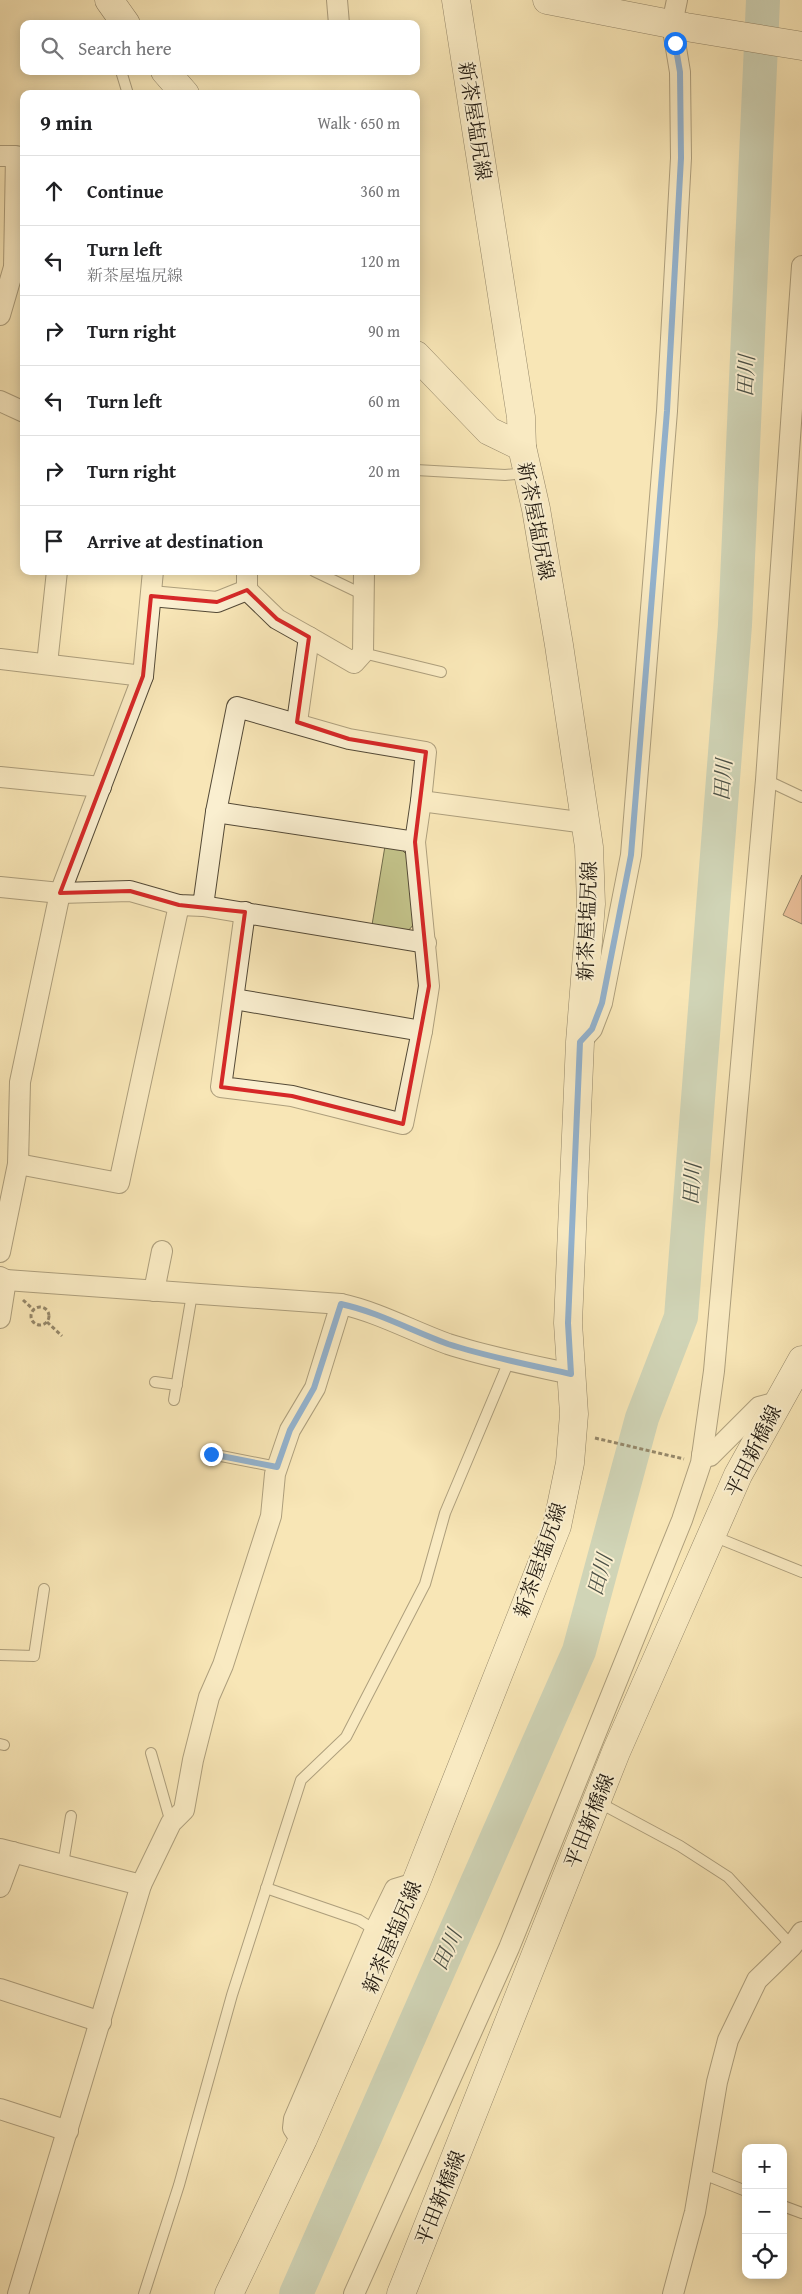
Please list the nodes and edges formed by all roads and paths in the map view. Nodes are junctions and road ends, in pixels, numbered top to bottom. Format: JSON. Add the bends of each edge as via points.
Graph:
{"nodes":[{"id":1,"x":336,"y":0,"type":"edge"},
{"id":2,"x":456,"y":0,"type":"edge"},
{"id":3,"x":547,"y":0,"type":"edge"},
{"id":4,"x":678,"y":17,"type":"edge"},
{"id":5,"x":338,"y":20,"type":"edge"},
{"id":6,"x":802,"y":46,"type":"edge"},
{"id":7,"x":121,"y":75,"type":"edge"},
{"id":8,"x":168,"y":75,"type":"edge"},
{"id":9,"x":127,"y":90,"type":"edge"},
{"id":10,"x":182,"y":90,"type":"edge"},
{"id":11,"x":0,"y":156,"type":"edge"},
{"id":12,"x":802,"y":266,"type":"edge"},
{"id":13,"x":12,"y":268,"type":"edge"},
{"id":14,"x":0,"y":315,"type":"edge"},
{"id":15,"x":420,"y":359,"type":"edge"},
{"id":16,"x":0,"y":401,"type":"edge"},
{"id":17,"x":20,"y":410,"type":"edge"},
{"id":18,"x":524,"y":460,"type":"junction"},
{"id":19,"x":420,"y":470,"type":"edge"},
{"id":20,"x":57,"y":575,"type":"edge"},
{"id":21,"x":154,"y":575,"type":"edge"},
{"id":22,"x":322,"y":575,"type":"edge"},
{"id":23,"x":364,"y":575,"type":"edge"},
{"id":24,"x":247,"y":581,"type":"edge"},
{"id":25,"x":364,"y":595,"type":"junction"},
{"id":26,"x":151,"y":596,"type":"junction"},
{"id":27,"x":258,"y":615,"type":"dead end"},
{"id":28,"x":290,"y":626,"type":"junction"},
{"id":29,"x":309,"y":638,"type":"junction"},
{"id":30,"x":363,"y":653,"type":"junction"},
{"id":31,"x":0,"y":659,"type":"edge"},
{"id":32,"x":47,"y":664,"type":"junction"},
{"id":33,"x":441,"y":672,"type":"dead end"},
{"id":34,"x":143,"y":676,"type":"junction"},
{"id":35,"x":297,"y":722,"type":"junction"},
{"id":36,"x":0,"y":777,"type":"edge"},
{"id":37,"x":766,"y":780,"type":"junction"},
{"id":38,"x":101,"y":787,"type":"junction"},
{"id":39,"x":802,"y":797,"type":"edge"},
{"id":40,"x":421,"y":801,"type":"junction"},
{"id":41,"x":216,"y":812,"type":"junction"},
{"id":42,"x":586,"y":823,"type":"junction"},
{"id":43,"x":414,"y":842,"type":"junction"},
{"id":44,"x":0,"y":887,"type":"edge"},
{"id":45,"x":60,"y":893,"type":"junction"},
{"id":46,"x":178,"y":904,"type":"junction"},
{"id":47,"x":202,"y":906,"type":"junction"},
{"id":48,"x":245,"y":912,"type":"junction"},
{"id":49,"x":426,"y":942,"type":"junction"},
{"id":50,"x":234,"y":999,"type":"junction"},
{"id":51,"x":422,"y":1031,"type":"junction"},
{"id":52,"x":580,"y":1042,"type":"junction"},
{"id":53,"x":18,"y":1164,"type":"junction"},
{"id":54,"x":4,"y":1217,"type":"edge"},
{"id":55,"x":162,"y":1251,"type":"dead end"},
{"id":56,"x":0,"y":1252,"type":"edge"},
{"id":57,"x":3,"y":1278,"type":"edge"},
{"id":58,"x":154,"y":1291,"type":"junction"},
{"id":59,"x":192,"y":1294,"type":"junction"},
{"id":60,"x":341,"y":1304,"type":"junction"},
{"id":61,"x":0,"y":1318,"type":"edge"},
{"id":62,"x":47,"y":1322,"type":"junction"},
{"id":63,"x":62,"y":1336,"type":"dead end"},
{"id":64,"x":802,"y":1360,"type":"edge"},
{"id":65,"x":509,"y":1361,"type":"junction"},
{"id":66,"x":571,"y":1374,"type":"junction"},
{"id":67,"x":155,"y":1382,"type":"dead end"},
{"id":68,"x":177,"y":1385,"type":"junction"},
{"id":69,"x":174,"y":1400,"type":"dead end"},
{"id":70,"x":778,"y":1402,"type":"junction"},
{"id":71,"x":587,"y":1436,"type":"dead end"},
{"id":72,"x":211,"y":1454,"type":"dead end"},
{"id":73,"x":697,"y":1458,"type":"junction"},
{"id":74,"x":277,"y":1467,"type":"junction"},
{"id":75,"x":711,"y":1536,"type":"junction"},
{"id":76,"x":802,"y":1572,"type":"edge"},
{"id":77,"x":44,"y":1589,"type":"dead end"},
{"id":78,"x":0,"y":1655,"type":"edge"},
{"id":79,"x":151,"y":1753,"type":"dead end"},
{"id":80,"x":597,"y":1801,"type":"junction"},
{"id":81,"x":72,"y":1816,"type":"dead end"},
{"id":82,"x":171,"y":1823,"type":"junction"},
{"id":83,"x":7,"y":1850,"type":"edge"},
{"id":84,"x":63,"y":1864,"type":"junction"},
{"id":85,"x":415,"y":1883,"type":"junction"},
{"id":86,"x":141,"y":1885,"type":"junction"},
{"id":87,"x":0,"y":1887,"type":"edge"},
{"id":88,"x":266,"y":1888,"type":"junction"},
{"id":89,"x":376,"y":1930,"type":"junction"},
{"id":90,"x":797,"y":1939,"type":"edge"},
{"id":91,"x":0,"y":1989,"type":"edge"},
{"id":92,"x":101,"y":2022,"type":"junction"},
{"id":93,"x":0,"y":2109,"type":"edge"},
{"id":94,"x":68,"y":2131,"type":"junction"},
{"id":95,"x":302,"y":2142,"type":"junction"},
{"id":96,"x":703,"y":2174,"type":"junction"},
{"id":97,"x":742,"y":2189,"type":"edge"},
{"id":98,"x":787,"y":2207,"type":"edge"},
{"id":99,"x":802,"y":2213,"type":"edge"},
{"id":100,"x":18,"y":2294,"type":"edge"},
{"id":101,"x":144,"y":2294,"type":"edge"},
{"id":102,"x":230,"y":2294,"type":"edge"},
{"id":103,"x":354,"y":2294,"type":"edge"},
{"id":104,"x":401,"y":2294,"type":"edge"},
{"id":105,"x":673,"y":2294,"type":"edge"}],
"edges":[{"from":1,"to":5,"type":"street"},
{"from":2,"to":18,"type":"main road","name":"新茶屋塩尻線","via":[[521,417]]},
{"from":3,"to":4,"type":"main road"},
{"from":4,"to":6,"type":"main road"},
{"from":4,"to":52,"type":"street","via":[[681,158],[667,411],[631,855],[602,1003],[592,1029]]},
{"from":7,"to":9,"type":"lane"},
{"from":8,"to":10,"type":"main road"},
{"from":11,"to":13,"type":"street","via":[[16,156]]},
{"from":12,"to":37,"type":"street"},
{"from":13,"to":14,"type":"street"},
{"from":15,"to":18,"type":"main road","via":[[489,430]]},
{"from":16,"to":17,"type":"street"},
{"from":18,"to":19,"type":"lane","via":[[505,475]]},
{"from":18,"to":42,"type":"main road","name":"新茶屋塩尻線","via":[[558,635]]},
{"from":20,"to":32,"type":"street"},
{"from":21,"to":26,"type":"street"},
{"from":22,"to":25,"type":"lane"},
{"from":23,"to":25,"type":"street"},
{"from":24,"to":26,"type":"street","via":[[217,602]]},
{"from":24,"to":28,"type":"street","via":[[277,619]]},
{"from":25,"to":30,"type":"street"},
{"from":26,"to":34,"type":"street"},
{"from":27,"to":28,"type":"lane"},
{"from":28,"to":29,"type":"street"},
{"from":29,"to":30,"type":"street","via":[[354,663]]},
{"from":29,"to":35,"type":"street"},
{"from":30,"to":33,"type":"lane"},
{"from":31,"to":32,"type":"street"},
{"from":32,"to":34,"type":"street"},
{"from":34,"to":38,"type":"street"},
{"from":35,"to":40,"type":"street","via":[[349,739],[426,752]]},
{"from":35,"to":41,"type":"street","via":[[237,707]]},
{"from":36,"to":38,"type":"street"},
{"from":37,"to":39,"type":"lane"},
{"from":37,"to":73,"type":"street","via":[[714,1371]]},
{"from":38,"to":45,"type":"street"},
{"from":40,"to":42,"type":"street"},
{"from":40,"to":43,"type":"street"},
{"from":41,"to":43,"type":"street"},
{"from":41,"to":47,"type":"street"},
{"from":42,"to":52,"type":"main road","name":"新茶屋塩尻線","via":[[591,904]]},
{"from":43,"to":49,"type":"street"},
{"from":44,"to":45,"type":"street"},
{"from":45,"to":46,"type":"street","via":[[130,891]]},
{"from":45,"to":53,"type":"street","via":[[20,1082]]},
{"from":46,"to":47,"type":"street"},
{"from":46,"to":53,"type":"street","via":[[119,1183]]},
{"from":47,"to":48,"type":"street"},
{"from":48,"to":49,"type":"street"},
{"from":48,"to":50,"type":"street"},
{"from":49,"to":51,"type":"street","via":[[429,986]]},
{"from":50,"to":51,"type":"street"},
{"from":50,"to":51,"type":"street","via":[[221,1087],[292,1096],[403,1124]]},
{"from":52,"to":66,"type":"main road","name":"新茶屋塩尻線","via":[[568,1323]]},
{"from":53,"to":54,"type":"street"},
{"from":54,"to":56,"type":"street"},
{"from":55,"to":58,"type":"street"},
{"from":57,"to":58,"type":"street"},
{"from":57,"to":61,"type":"street"},
{"from":58,"to":59,"type":"street"},
{"from":59,"to":60,"type":"street"},
{"from":59,"to":68,"type":"lane"},
{"from":60,"to":65,"type":"street","via":[[360,1308],[448,1344]]},
{"from":60,"to":74,"type":"street","via":[[314,1388],[290,1430]]},
{"from":62,"to":62,"type":"path","via":[[36,1324],[32,1320],[32,1311],[46,1309]]},
{"from":62,"to":63,"type":"path"},
{"from":64,"to":70,"type":"main road","name":"平田新橋線"},
{"from":65,"to":66,"type":"street"},
{"from":65,"to":88,"type":"lane","via":[[445,1513],[425,1584],[346,1736],[301,1780]]},
{"from":66,"to":85,"type":"main road","name":"新茶屋塩尻線","via":[[574,1414],[570,1463],[557,1526]]},
{"from":67,"to":68,"type":"lane"},
{"from":68,"to":69,"type":"lane"},
{"from":70,"to":73,"type":"street","via":[[758,1407],[710,1456]]},
{"from":70,"to":75,"type":"main road","name":"平田新橋線","via":[[738,1475]]},
{"from":71,"to":73,"type":"path"},
{"from":72,"to":74,"type":"lane"},
{"from":73,"to":103,"type":"street","via":[[682,1520],[510,1948]]},
{"from":74,"to":82,"type":"street","via":[[271,1516],[223,1666],[209,1697],[184,1810]]},
{"from":75,"to":76,"type":"lane"},
{"from":75,"to":80,"type":"main road","name":"平田新橋線"},
{"from":77,"to":78,"type":"lane","via":[[34,1656]]},
{"from":79,"to":82,"type":"lane"},
{"from":80,"to":90,"type":"lane","via":[[680,1846],[728,1877]]},
{"from":80,"to":104,"type":"main road","name":"平田新橋線"},
{"from":81,"to":84,"type":"lane"},
{"from":82,"to":86,"type":"street"},
{"from":83,"to":84,"type":"street"},
{"from":83,"to":87,"type":"street"},
{"from":84,"to":86,"type":"street"},
{"from":85,"to":89,"type":"street","via":[[396,1889]]},
{"from":85,"to":95,"type":"main road","name":"新茶屋塩尻線"},
{"from":86,"to":92,"type":"street"},
{"from":88,"to":89,"type":"lane","via":[[359,1920]]},
{"from":88,"to":101,"type":"lane"},
{"from":89,"to":95,"type":"street","via":[[294,2119],[293,2128]]},
{"from":90,"to":96,"type":"street","via":[[758,1980],[728,2040],[717,2082]]},
{"from":91,"to":92,"type":"street"},
{"from":92,"to":94,"type":"street"},
{"from":93,"to":94,"type":"street"},
{"from":94,"to":100,"type":"street"},
{"from":95,"to":102,"type":"main road","name":"新茶屋塩尻線"},
{"from":96,"to":97,"type":"lane"},
{"from":96,"to":105,"type":"street"},
{"from":98,"to":99,"type":"lane"}]}
